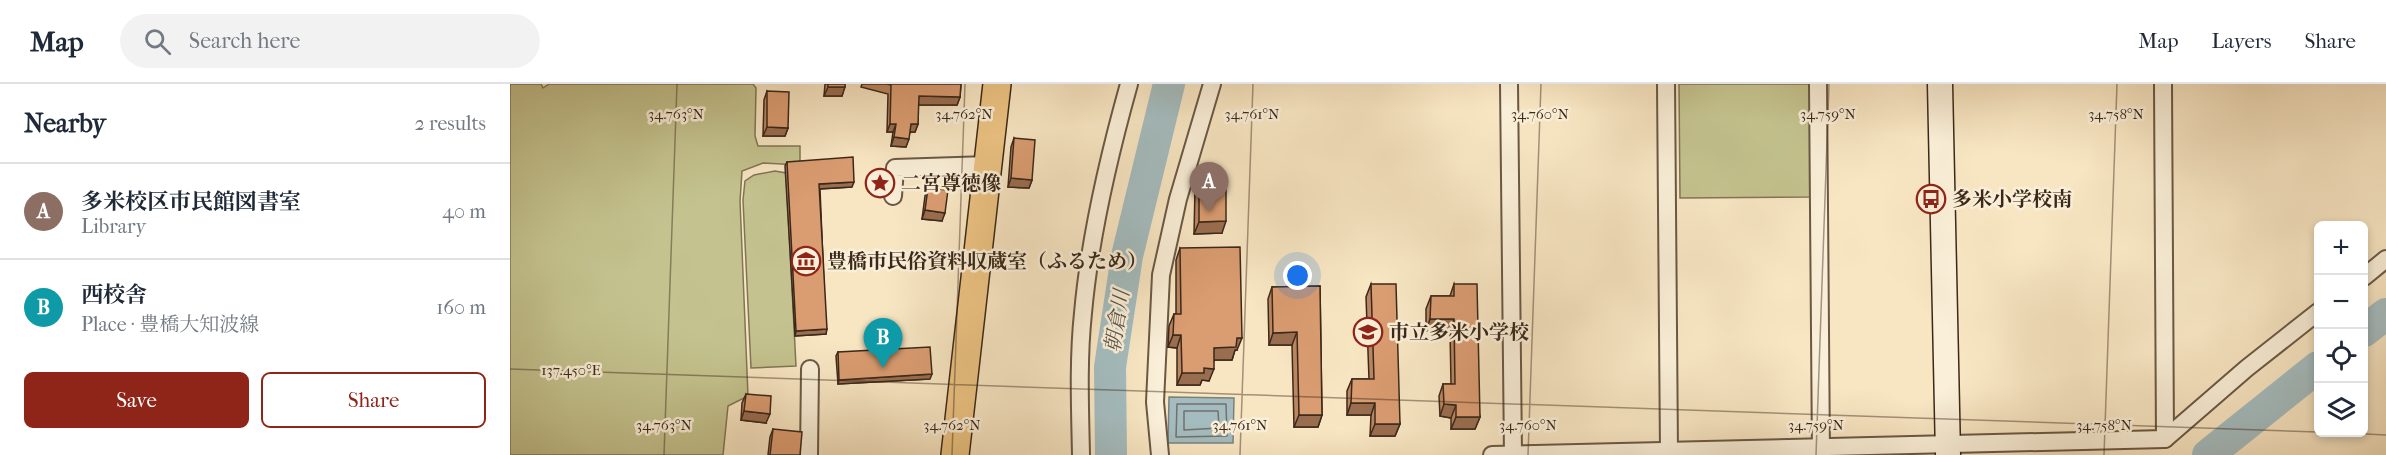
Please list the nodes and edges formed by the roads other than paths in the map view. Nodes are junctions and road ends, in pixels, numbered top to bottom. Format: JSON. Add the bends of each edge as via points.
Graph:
{"nodes":[{"id":1,"x":997,"y":84,"type":"edge"},
{"id":2,"x":1129,"y":84,"type":"edge"},
{"id":3,"x":1212,"y":84,"type":"edge"},
{"id":4,"x":1509,"y":84,"type":"edge"},
{"id":5,"x":1666,"y":84,"type":"edge"},
{"id":6,"x":1818,"y":84,"type":"edge"},
{"id":7,"x":1940,"y":84,"type":"edge"},
{"id":8,"x":2163,"y":84,"type":"edge"},
{"id":9,"x":988,"y":165,"type":"junction"},
{"id":10,"x":893,"y":196,"type":"dead end"},
{"id":11,"x":2386,"y":259,"type":"edge"},
{"id":12,"x":2366,"y":275,"type":"edge"},
{"id":13,"x":2314,"y":316,"type":"edge"},
{"id":14,"x":810,"y":369,"type":"dead end"},
{"id":15,"x":2165,"y":439,"type":"junction"},
{"id":16,"x":1947,"y":450,"type":"edge"},
{"id":17,"x":1669,"y":452,"type":"junction"},
{"id":18,"x":1821,"y":452,"type":"edge"},
{"id":19,"x":808,"y":455,"type":"edge"},
{"id":20,"x":955,"y":455,"type":"edge"},
{"id":21,"x":1081,"y":455,"type":"edge"},
{"id":22,"x":1160,"y":455,"type":"edge"},
{"id":23,"x":1492,"y":455,"type":"edge"},
{"id":24,"x":1513,"y":455,"type":"edge"}],
"edges":[{"from":1,"to":9,"type":"main road"},
{"from":2,"to":21,"type":"street","via":[[1106,167],[1089,263],[1082,327]]},
{"from":3,"to":22,"type":"street","via":[[1178,199],[1161,275],[1155,402]]},
{"from":4,"to":24,"type":"street"},
{"from":5,"to":17,"type":"street"},
{"from":6,"to":18,"type":"street"},
{"from":7,"to":16,"type":"street"},
{"from":8,"to":15,"type":"street"},
{"from":9,"to":10,"type":"street","via":[[895,168]]},
{"from":9,"to":20,"type":"main road"},
{"from":11,"to":12,"type":"street"},
{"from":13,"to":15,"type":"street"},
{"from":14,"to":19,"type":"street"},
{"from":15,"to":16,"type":"street"},
{"from":16,"to":18,"type":"street"},
{"from":17,"to":18,"type":"street"},
{"from":17,"to":24,"type":"street"},
{"from":23,"to":24,"type":"street"}]}
